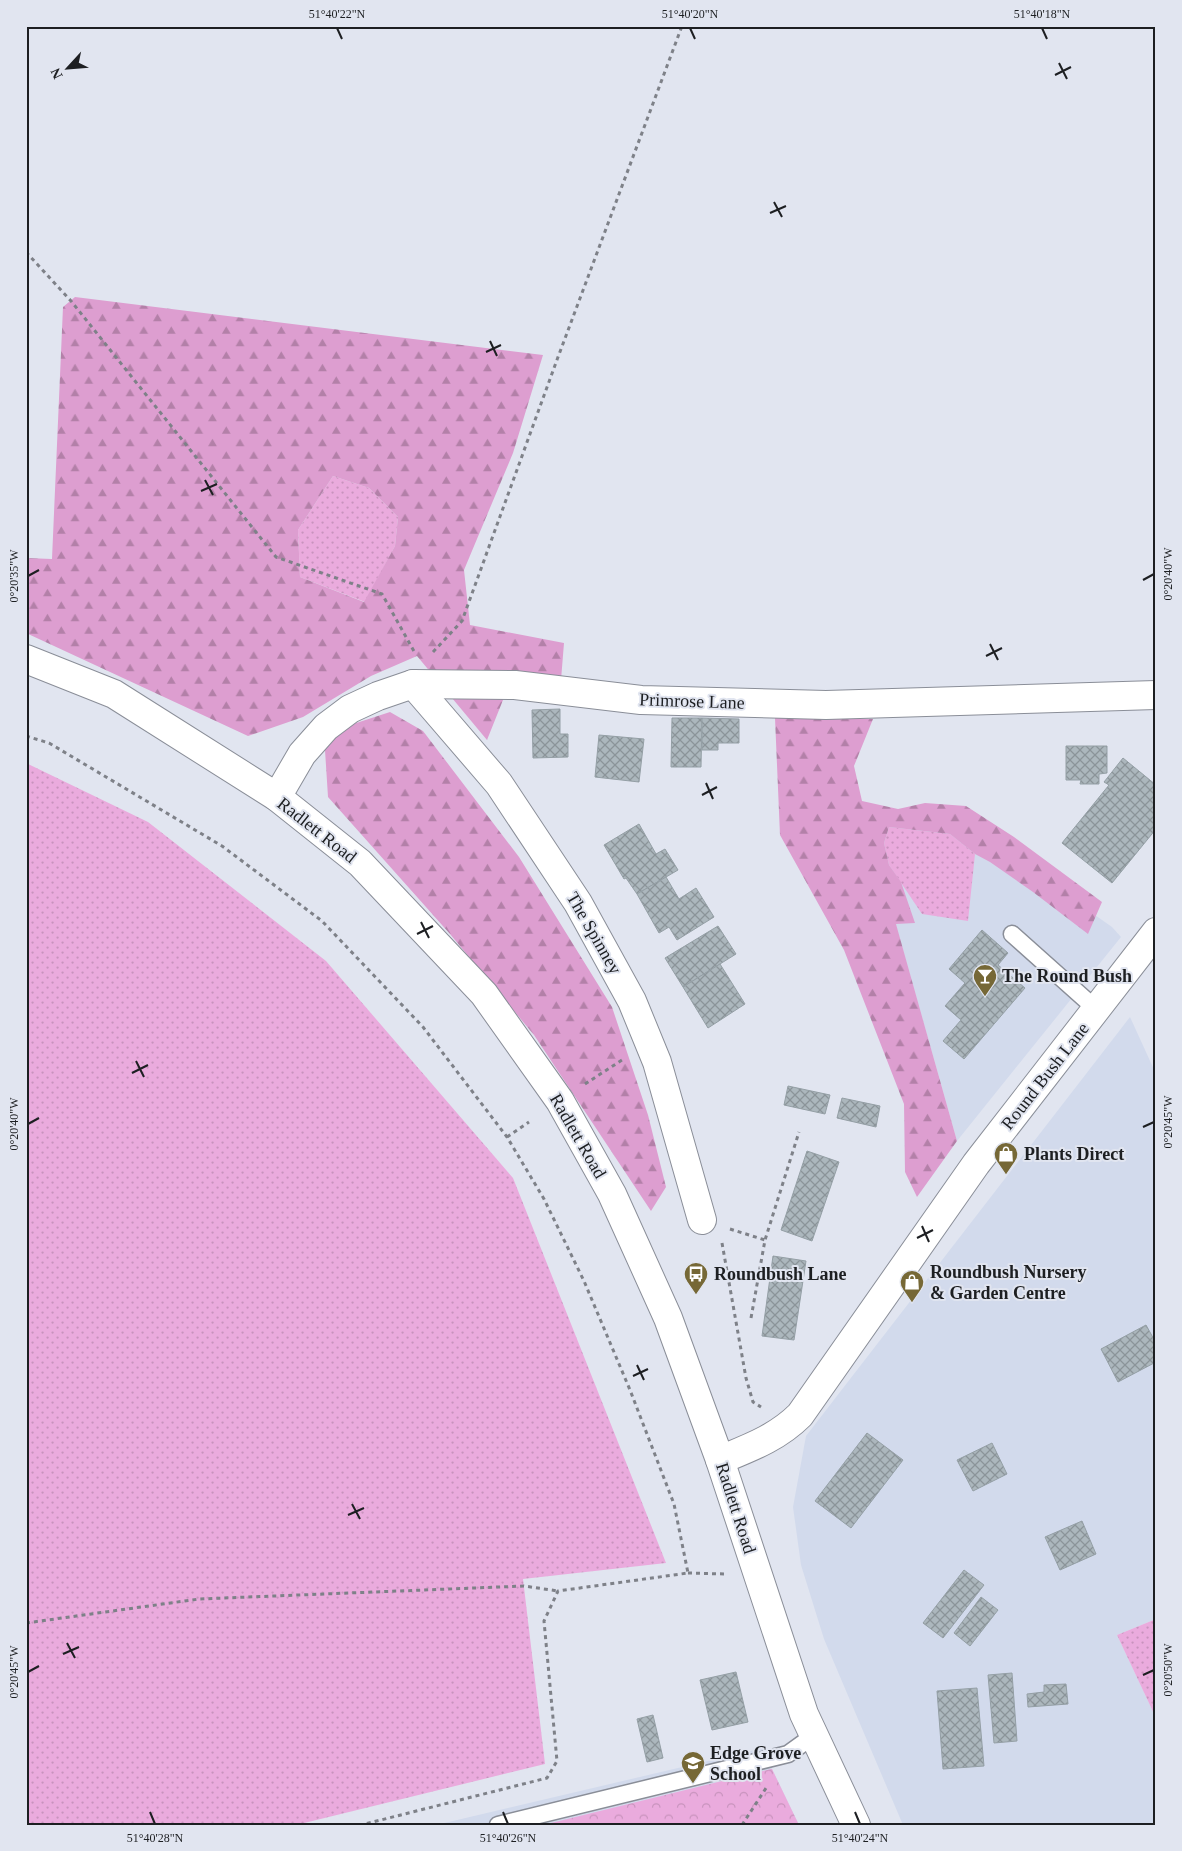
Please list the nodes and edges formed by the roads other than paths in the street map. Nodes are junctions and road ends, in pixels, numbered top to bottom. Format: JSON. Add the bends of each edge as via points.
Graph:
{"nodes":[{"id":1,"x":26,"y":659,"type":"edge"},
{"id":2,"x":417,"y":675,"type":"junction"},
{"id":3,"x":1156,"y":695,"type":"edge"},
{"id":4,"x":277,"y":797,"type":"junction"},
{"id":5,"x":1156,"y":932,"type":"edge"},
{"id":6,"x":1012,"y":934,"type":"dead end"},
{"id":7,"x":1096,"y":1009,"type":"junction"},
{"id":8,"x":702,"y":1220,"type":"dead end"},
{"id":9,"x":720,"y":1460,"type":"junction"},
{"id":10,"x":813,"y":1736,"type":"junction"},
{"id":11,"x":498,"y":1825,"type":"edge"},
{"id":12,"x":856,"y":1825,"type":"edge"}],
"edges":[{"from":1,"to":4,"type":"street","name":"Radlett Road","via":[[114,694]]},
{"from":2,"to":3,"type":"street","name":"Primrose Lane","via":[[641,700],[816,705]]},
{"from":2,"to":4,"type":"street","name":"Primrose Lane","via":[[350,709],[326,727],[302,754]]},
{"from":2,"to":8,"type":"street","name":"The Spinney","via":[[499,784],[578,902],[632,1001],[657,1062]]},
{"from":4,"to":9,"type":"street","name":"Radlett Road","via":[[360,863],[484,994],[560,1101],[612,1194],[668,1318]]},
{"from":5,"to":7,"type":"street","name":"Round Bush Lane"},
{"from":6,"to":7,"type":"lane"},
{"from":7,"to":9,"type":"street","name":"Round Bush Lane","via":[[976,1164],[800,1416],[770,1439]]},
{"from":9,"to":10,"type":"street","name":"Radlett Road"},
{"from":10,"to":11,"type":"lane","via":[[788,1754]]},
{"from":10,"to":12,"type":"street","name":"Radlett Road"}]}
